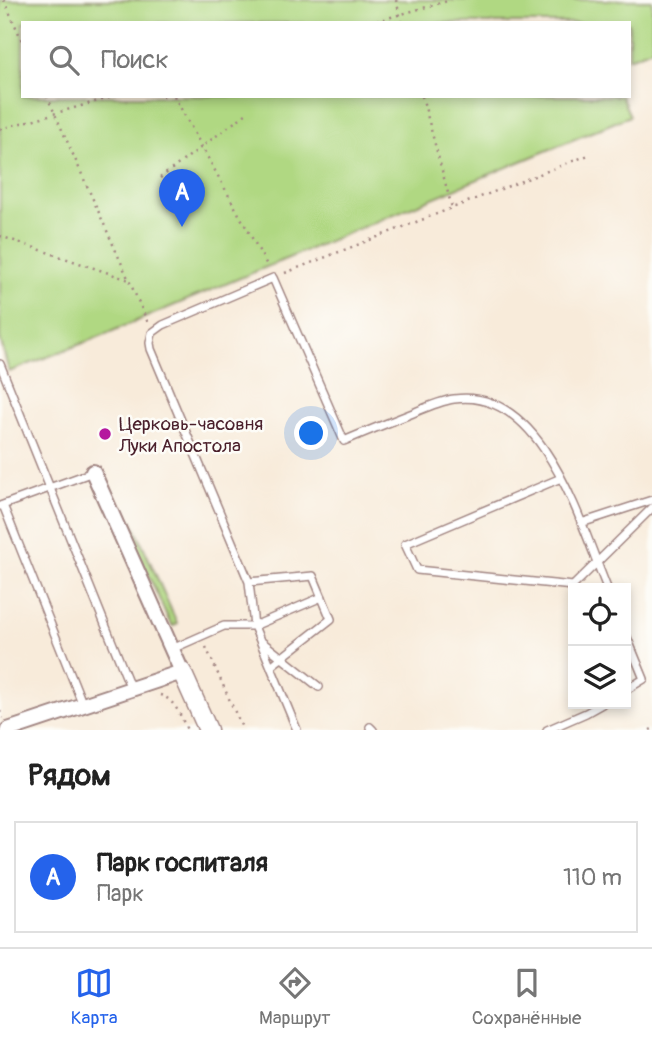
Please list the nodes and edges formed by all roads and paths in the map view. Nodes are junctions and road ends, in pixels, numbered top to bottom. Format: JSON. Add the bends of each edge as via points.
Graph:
{"nodes":[{"id":1,"x":4,"y":0,"type":"edge"},
{"id":2,"x":396,"y":0,"type":"edge"},
{"id":3,"x":451,"y":0,"type":"edge"},
{"id":4,"x":400,"y":14,"type":"junction"},
{"id":5,"x":377,"y":21,"type":"edge"},
{"id":6,"x":402,"y":21,"type":"edge"},
{"id":7,"x":21,"y":38,"type":"edge"},
{"id":8,"x":48,"y":98,"type":"edge"},
{"id":9,"x":109,"y":98,"type":"edge"},
{"id":10,"x":175,"y":98,"type":"edge"},
{"id":11,"x":423,"y":98,"type":"edge"},
{"id":12,"x":247,"y":113,"type":"dead end"},
{"id":13,"x":55,"y":114,"type":"junction"},
{"id":14,"x":0,"y":129,"type":"edge"},
{"id":15,"x":202,"y":147,"type":"junction"},
{"id":16,"x":591,"y":154,"type":"dead end"},
{"id":17,"x":160,"y":178,"type":"dead end"},
{"id":18,"x":453,"y":208,"type":"junction"},
{"id":19,"x":0,"y":236,"type":"edge"},
{"id":20,"x":274,"y":278,"type":"junction"},
{"id":21,"x":129,"y":280,"type":"junction"},
{"id":22,"x":152,"y":333,"type":"junction"},
{"id":23,"x":0,"y":364,"type":"edge"},
{"id":24,"x":93,"y":472,"type":"joint"},
{"id":25,"x":561,"y":478,"type":"junction"},
{"id":26,"x":50,"y":488,"type":"junction"},
{"id":27,"x":652,"y":500,"type":"edge"},
{"id":28,"x":1,"y":506,"type":"edge"},
{"id":29,"x":652,"y":508,"type":"edge"},
{"id":30,"x":580,"y":523,"type":"junction"},
{"id":31,"x":596,"y":562,"type":"junction"},
{"id":32,"x":249,"y":582,"type":"junction"},
{"id":33,"x":605,"y":583,"type":"edge"},
{"id":34,"x":322,"y":597,"type":"junction"},
{"id":35,"x":254,"y":626,"type":"junction"},
{"id":36,"x":202,"y":636,"type":"junction"},
{"id":37,"x":260,"y":640,"type":"junction"},
{"id":38,"x":631,"y":648,"type":"edge"},
{"id":39,"x":172,"y":649,"type":"junction"},
{"id":40,"x":282,"y":657,"type":"junction"},
{"id":41,"x":271,"y":666,"type":"junction"},
{"id":42,"x":183,"y":672,"type":"junction"},
{"id":43,"x":319,"y":687,"type":"dead end"},
{"id":44,"x":631,"y":687,"type":"edge"},
{"id":45,"x":131,"y":690,"type":"junction"},
{"id":46,"x":158,"y":695,"type":"dead end"},
{"id":47,"x":83,"y":705,"type":"junction"},
{"id":48,"x":593,"y":709,"type":"edge"},
{"id":49,"x":0,"y":711,"type":"edge"},
{"id":50,"x":6,"y":724,"type":"edge"},
{"id":51,"x":187,"y":730,"type":"edge"},
{"id":52,"x":208,"y":730,"type":"edge"},
{"id":53,"x":243,"y":730,"type":"edge"},
{"id":54,"x":298,"y":730,"type":"edge"},
{"id":55,"x":547,"y":730,"type":"edge"}],
"edges":[{"from":1,"to":7,"type":"path"},
{"from":2,"to":4,"type":"path"},
{"from":3,"to":4,"type":"path"},
{"from":4,"to":5,"type":"path"},
{"from":4,"to":6,"type":"path"},
{"from":8,"to":13,"type":"path"},
{"from":9,"to":13,"type":"path"},
{"from":10,"to":15,"type":"path"},
{"from":11,"to":18,"type":"path"},
{"from":12,"to":15,"type":"path"},
{"from":13,"to":14,"type":"path"},
{"from":13,"to":21,"type":"path"},
{"from":15,"to":17,"type":"path"},
{"from":15,"to":20,"type":"path"},
{"from":16,"to":18,"type":"path"},
{"from":18,"to":20,"type":"path"},
{"from":19,"to":21,"type":"path"},
{"from":20,"to":22,"type":"lane"},
{"from":20,"to":25,"type":"lane","via":[[344,441],[439,402],[475,398],[517,418],[542,445]]},
{"from":21,"to":22,"type":"path"},
{"from":22,"to":32,"type":"lane","via":[[152,349]]},
{"from":23,"to":26,"type":"lane"},
{"from":24,"to":26,"type":"lane"},
{"from":24,"to":39,"type":"street"},
{"from":25,"to":30,"type":"lane"},
{"from":25,"to":31,"type":"lane","via":[[405,544],[417,570],[573,586]]},
{"from":26,"to":28,"type":"lane"},
{"from":26,"to":45,"type":"lane"},
{"from":27,"to":30,"type":"lane"},
{"from":28,"to":47,"type":"lane"},
{"from":29,"to":31,"type":"lane"},
{"from":30,"to":31,"type":"lane"},
{"from":31,"to":33,"type":"lane"},
{"from":32,"to":34,"type":"lane","via":[[313,576]]},
{"from":32,"to":35,"type":"lane"},
{"from":34,"to":35,"type":"lane"},
{"from":34,"to":40,"type":"lane","via":[[331,619]]},
{"from":35,"to":36,"type":"lane","via":[[224,626]]},
{"from":35,"to":37,"type":"lane"},
{"from":36,"to":39,"type":"lane"},
{"from":36,"to":53,"type":"path"},
{"from":37,"to":40,"type":"lane"},
{"from":37,"to":41,"type":"lane"},
{"from":38,"to":44,"type":"lane","via":[[643,679]]},
{"from":39,"to":42,"type":"street"},
{"from":40,"to":41,"type":"lane"},
{"from":40,"to":43,"type":"lane"},
{"from":41,"to":54,"type":"lane"},
{"from":42,"to":45,"type":"street"},
{"from":42,"to":52,"type":"street"},
{"from":45,"to":47,"type":"street"},
{"from":46,"to":51,"type":"path","via":[[174,705]]},
{"from":47,"to":50,"type":"street"},
{"from":48,"to":55,"type":"lane"},
{"from":49,"to":50,"type":"path"}]}
